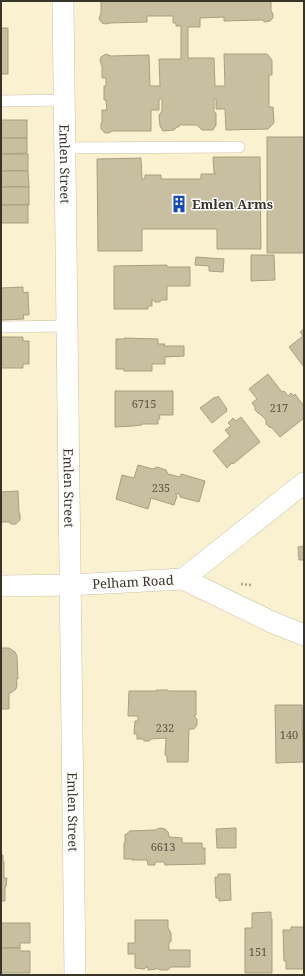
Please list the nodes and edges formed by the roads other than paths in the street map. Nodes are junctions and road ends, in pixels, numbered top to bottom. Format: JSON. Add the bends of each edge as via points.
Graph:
{"nodes":[{"id":1,"x":63,"y":1,"type":"edge"},
{"id":2,"x":64,"y":100,"type":"junction"},
{"id":3,"x":1,"y":102,"type":"edge"},
{"id":4,"x":239,"y":147,"type":"dead end"},
{"id":5,"x":65,"y":148,"type":"junction"},
{"id":6,"x":67,"y":326,"type":"junction"},
{"id":7,"x":2,"y":327,"type":"edge"},
{"id":8,"x":304,"y":483,"type":"edge"},
{"id":9,"x":183,"y":579,"type":"junction"},
{"id":10,"x":70,"y":585,"type":"junction"},
{"id":11,"x":1,"y":586,"type":"edge"},
{"id":12,"x":304,"y":635,"type":"edge"},
{"id":13,"x":75,"y":975,"type":"edge"}],
"edges":[{"from":1,"to":2,"type":"street","name":"Emlen Street"},
{"from":2,"to":3,"type":"lane"},
{"from":2,"to":5,"type":"street","name":"Emlen Street"},
{"from":4,"to":5,"type":"lane"},
{"from":5,"to":6,"type":"street","name":"Emlen Street"},
{"from":6,"to":7,"type":"lane"},
{"from":6,"to":10,"type":"street","name":"Emlen Street"},
{"from":8,"to":9,"type":"street","name":"Pelham Road"},
{"from":9,"to":10,"type":"street","name":"Pelham Road"},
{"from":9,"to":12,"type":"street"},
{"from":10,"to":11,"type":"street","name":"Pelham Road"},
{"from":10,"to":13,"type":"street","name":"Emlen Street"}]}
